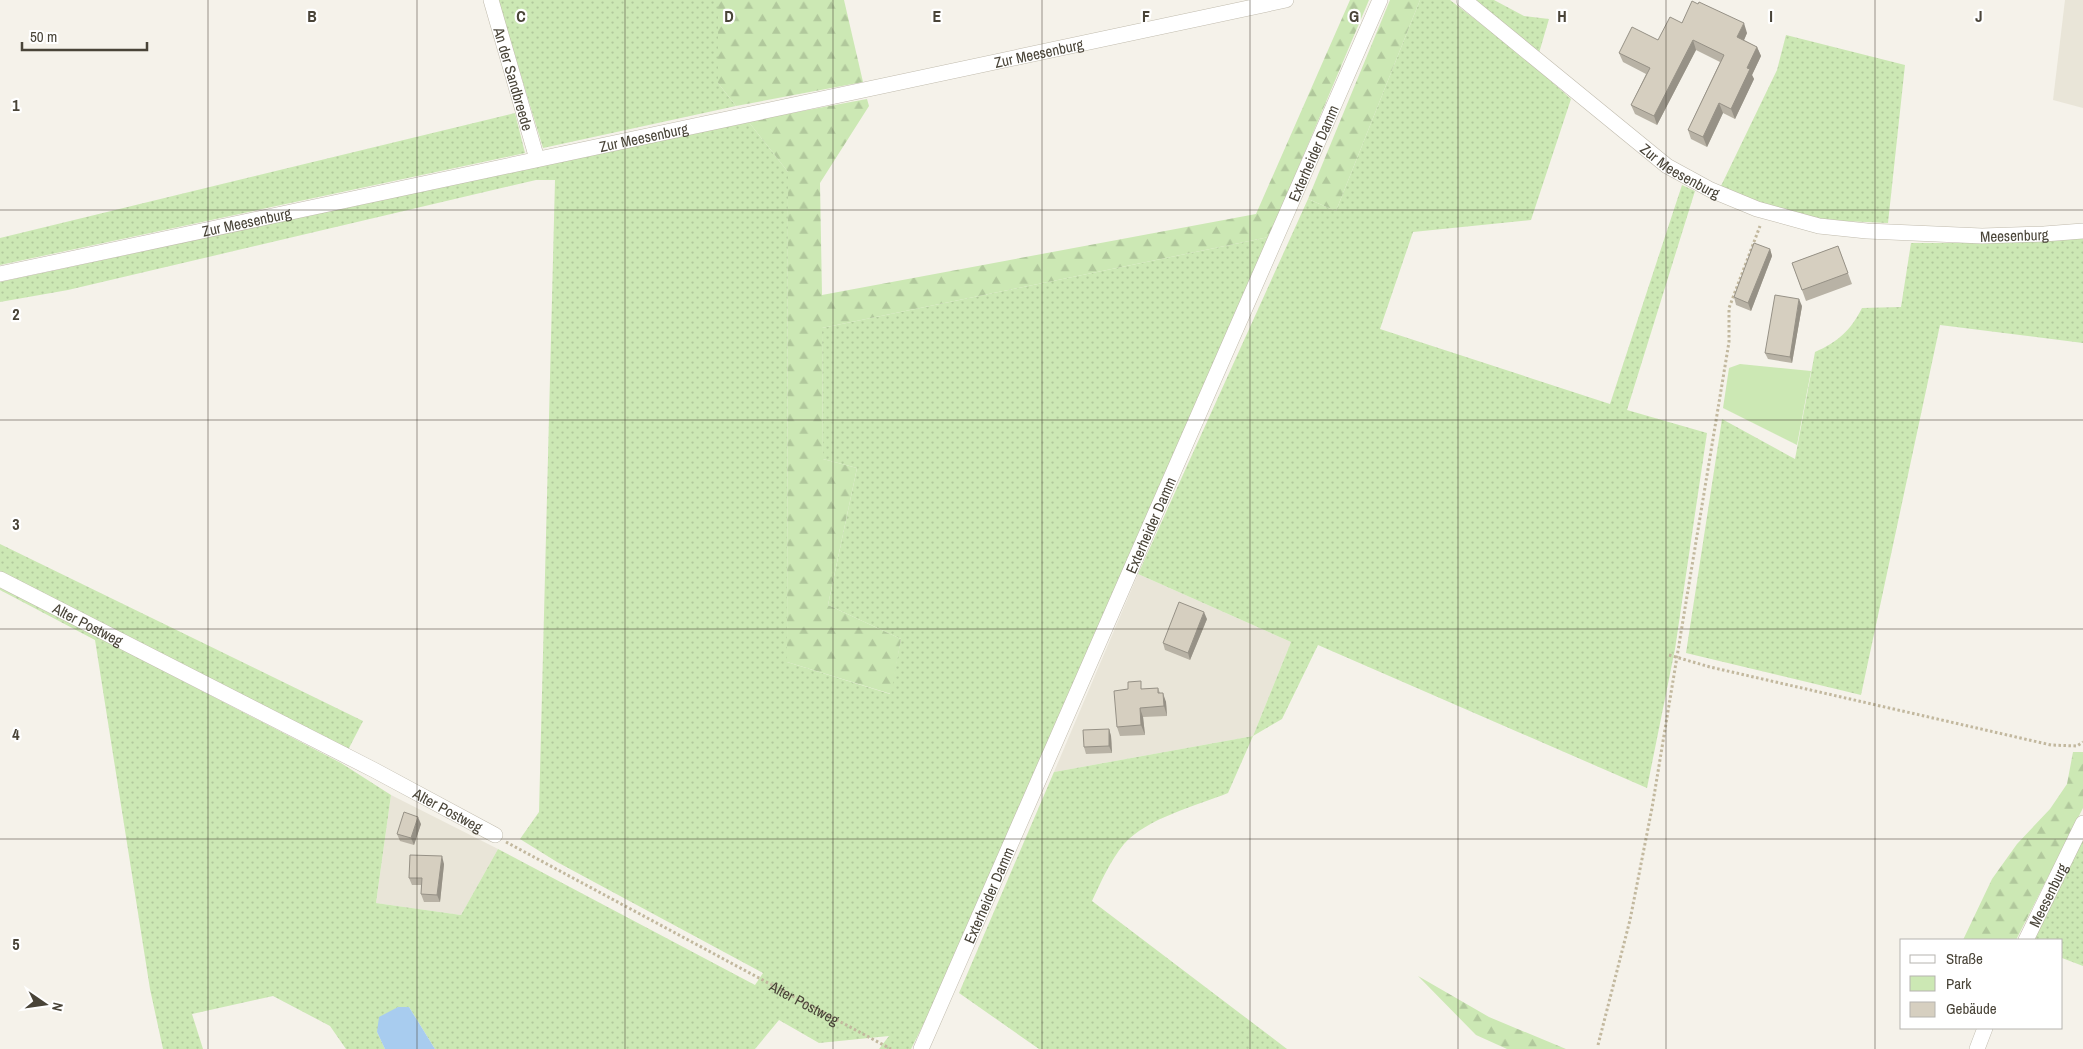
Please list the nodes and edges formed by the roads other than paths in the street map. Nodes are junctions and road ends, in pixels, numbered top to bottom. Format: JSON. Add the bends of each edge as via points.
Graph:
{"nodes":[{"id":1,"x":490,"y":0,"type":"edge"},
{"id":2,"x":1286,"y":0,"type":"edge"},
{"id":3,"x":1380,"y":0,"type":"edge"},
{"id":4,"x":1464,"y":0,"type":"edge"},
{"id":5,"x":537,"y":159,"type":"junction"},
{"id":6,"x":2083,"y":231,"type":"edge"},
{"id":7,"x":1945,"y":236,"type":"joint"},
{"id":8,"x":0,"y":274,"type":"edge"},
{"id":9,"x":0,"y":579,"type":"edge"},
{"id":10,"x":2083,"y":823,"type":"edge"},
{"id":11,"x":495,"y":835,"type":"road end"},
{"id":12,"x":2026,"y":939,"type":"edge"},
{"id":13,"x":1985,"y":1029,"type":"edge"},
{"id":14,"x":921,"y":1049,"type":"edge"},
{"id":15,"x":1977,"y":1049,"type":"edge"}],
"edges":[{"from":1,"to":5,"type":"street","name":"An der Sandbreede"},
{"from":2,"to":5,"type":"street","name":"Zur Meesenburg"},
{"from":3,"to":14,"type":"street","name":"Exterheider Damm"},
{"from":4,"to":7,"type":"street","name":"Zur Meesenburg","via":[[1667,166],[1711,190],[1766,211],[1819,226]]},
{"from":5,"to":8,"type":"street","name":"Zur Meesenburg"},
{"from":6,"to":7,"type":"street","name":"Meesenburg"},
{"from":9,"to":11,"type":"street","name":"Alter Postweg"},
{"from":10,"to":12,"type":"street","name":"Meesenburg"},
{"from":13,"to":15,"type":"street"}]}
